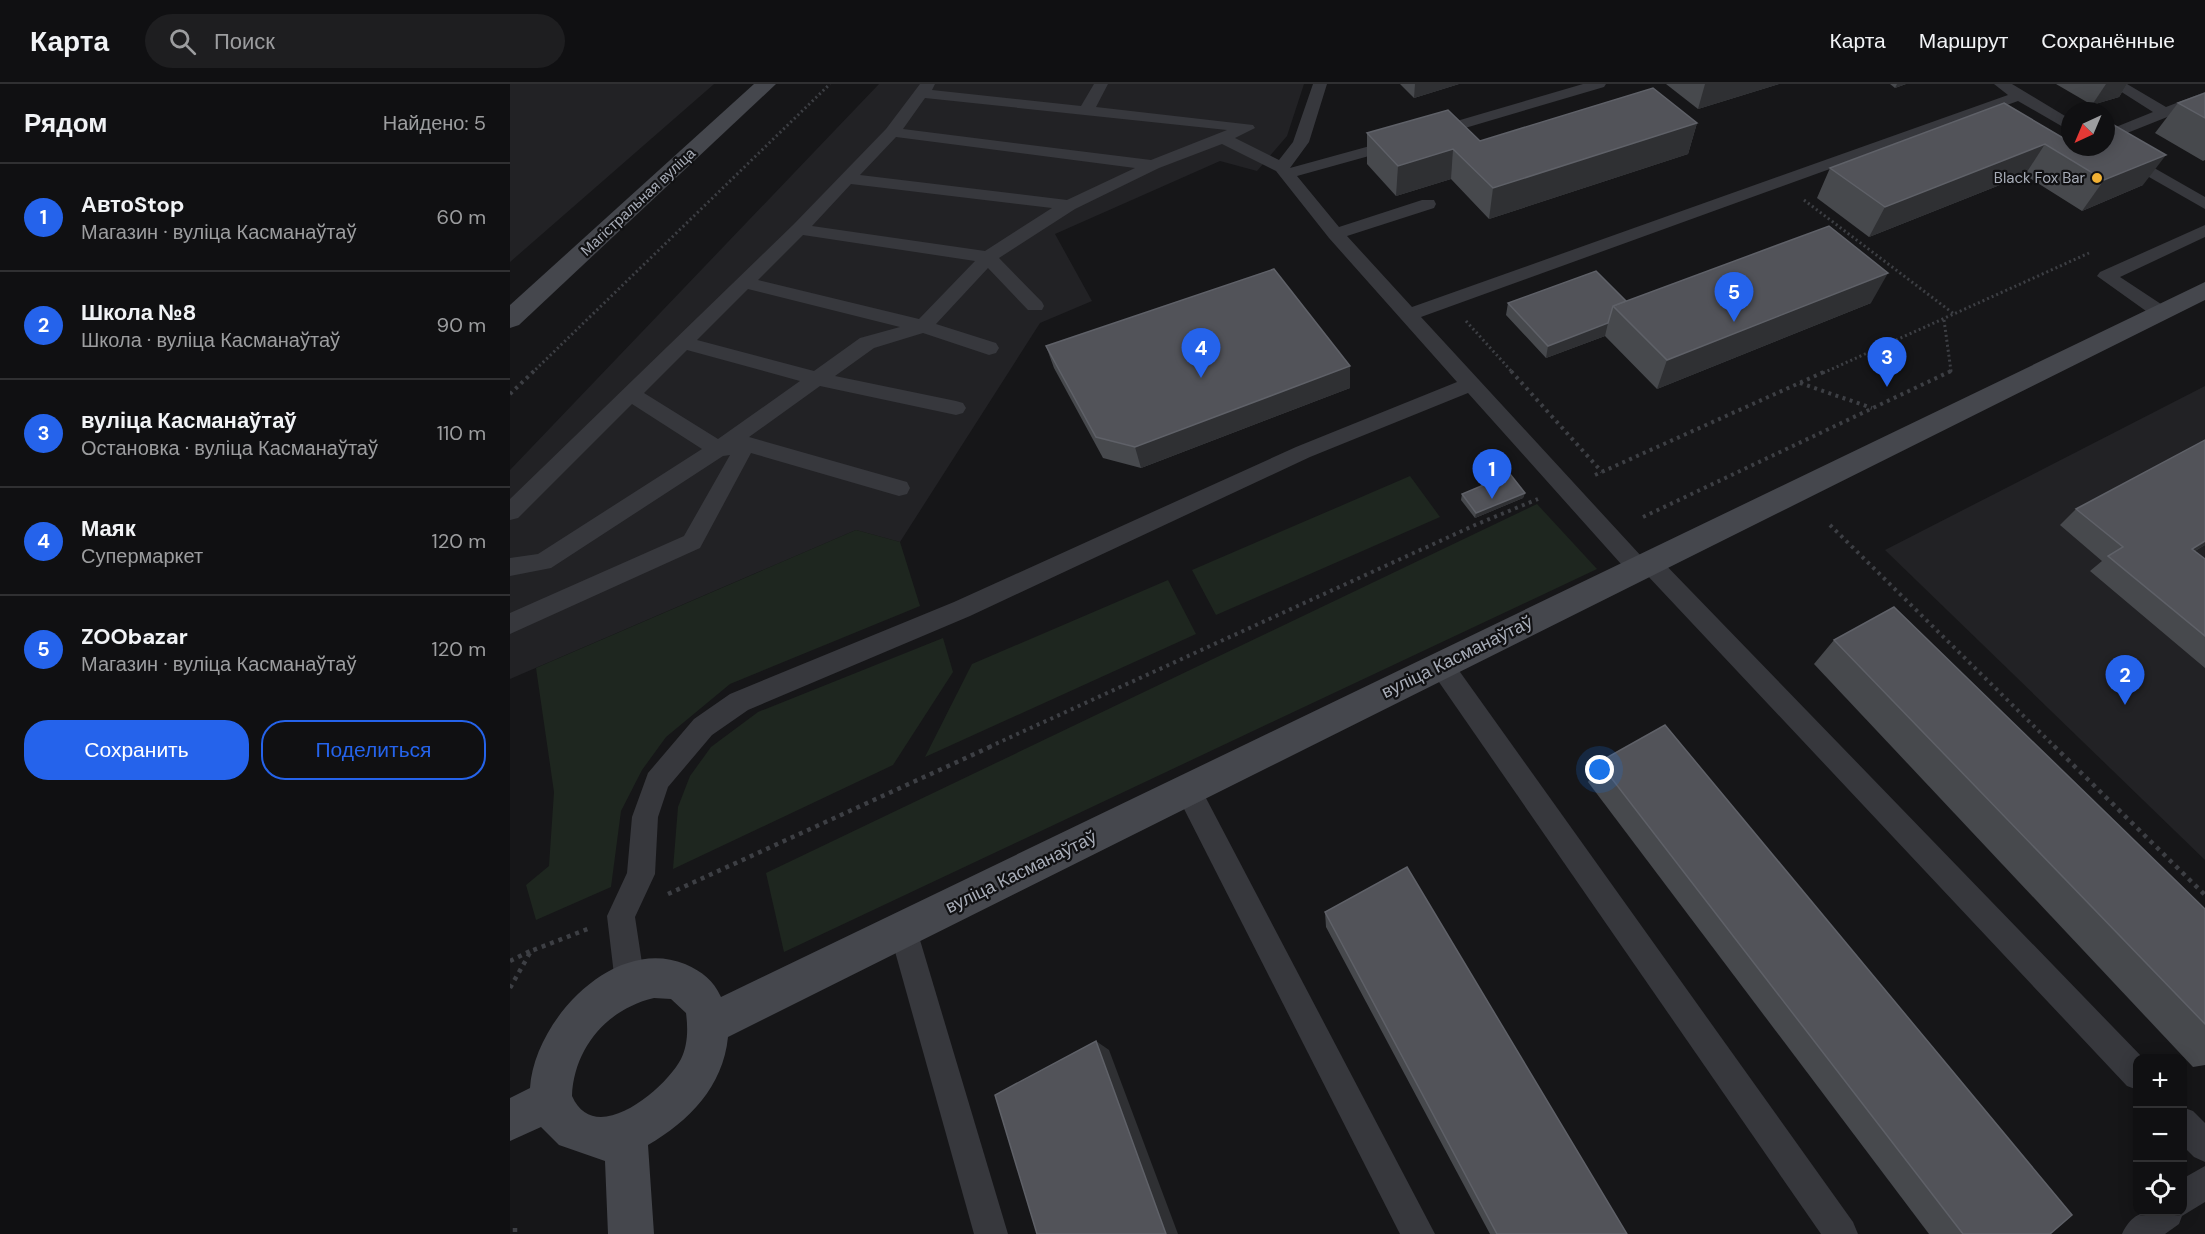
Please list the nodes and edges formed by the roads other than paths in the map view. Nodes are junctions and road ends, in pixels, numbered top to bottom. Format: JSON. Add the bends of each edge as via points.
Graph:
{"nodes":[{"id":1,"x":766,"y":84,"type":"edge"},
{"id":2,"x":1101,"y":84,"type":"edge"},
{"id":3,"x":1320,"y":84,"type":"edge"},
{"id":4,"x":1599,"y":84,"type":"edge"},
{"id":5,"x":2001,"y":84,"type":"edge"},
{"id":6,"x":2116,"y":84,"type":"edge"},
{"id":7,"x":924,"y":88,"type":"edge"},
{"id":8,"x":2018,"y":96,"type":"junction"},
{"id":9,"x":2205,"y":97,"type":"edge"},
{"id":10,"x":1088,"y":109,"type":"junction"},
{"id":11,"x":2166,"y":113,"type":"junction"},
{"id":12,"x":2061,"y":121,"type":"edge"},
{"id":13,"x":892,"y":132,"type":"junction"},
{"id":14,"x":2115,"y":133,"type":"edge"},
{"id":15,"x":1223,"y":138,"type":"junction"},
{"id":16,"x":2115,"y":151,"type":"edge"},
{"id":17,"x":1154,"y":165,"type":"junction"},
{"id":18,"x":1285,"y":171,"type":"junction"},
{"id":19,"x":848,"y":179,"type":"junction"},
{"id":20,"x":1428,"y":204,"type":"dead end"},
{"id":21,"x":2205,"y":204,"type":"edge"},
{"id":22,"x":1069,"y":205,"type":"junction"},
{"id":23,"x":799,"y":229,"type":"junction"},
{"id":24,"x":2205,"y":230,"type":"edge"},
{"id":25,"x":1335,"y":234,"type":"junction"},
{"id":26,"x":988,"y":257,"type":"junction"},
{"id":27,"x":746,"y":283,"type":"junction"},
{"id":28,"x":2205,"y":290,"type":"edge"},
{"id":29,"x":1035,"y":306,"type":"dead end"},
{"id":30,"x":2160,"y":312,"type":"junction"},
{"id":31,"x":1410,"y":314,"type":"junction"},
{"id":32,"x":510,"y":319,"type":"edge"},
{"id":33,"x":923,"y":326,"type":"junction"},
{"id":34,"x":684,"y":343,"type":"junction"},
{"id":35,"x":989,"y":348,"type":"dead end"},
{"id":36,"x":817,"y":380,"type":"junction"},
{"id":37,"x":1473,"y":383,"type":"junction"},
{"id":38,"x":632,"y":395,"type":"junction"},
{"id":39,"x":956,"y":408,"type":"dead end"},
{"id":40,"x":746,"y":444,"type":"junction"},
{"id":41,"x":718,"y":448,"type":"junction"},
{"id":42,"x":899,"y":488,"type":"dead end"},
{"id":43,"x":510,"y":512,"type":"edge"},
{"id":44,"x":1644,"y":565,"type":"junction"},
{"id":45,"x":510,"y":567,"type":"edge"},
{"id":46,"x":510,"y":624,"type":"edge"},
{"id":47,"x":1441,"y":665,"type":"junction"},
{"id":48,"x":1188,"y":790,"type":"junction"},
{"id":49,"x":903,"y":930,"type":"junction"},
{"id":50,"x":630,"y":984,"type":"junction"},
{"id":51,"x":708,"y":1024,"type":"junction"},
{"id":52,"x":2133,"y":1070,"type":"edge"},
{"id":53,"x":552,"y":1100,"type":"junction"},
{"id":54,"x":510,"y":1120,"type":"edge"},
{"id":55,"x":2187,"y":1127,"type":"edge"},
{"id":56,"x":626,"y":1134,"type":"junction"},
{"id":57,"x":2205,"y":1146,"type":"edge"},
{"id":58,"x":2205,"y":1182,"type":"edge"},
{"id":59,"x":2187,"y":1196,"type":"edge"},
{"id":60,"x":2163,"y":1216,"type":"edge"},
{"id":61,"x":631,"y":1234,"type":"edge"},
{"id":62,"x":991,"y":1234,"type":"edge"},
{"id":63,"x":1418,"y":1234,"type":"edge"},
{"id":64,"x":1841,"y":1234,"type":"edge"},
{"id":65,"x":2139,"y":1234,"type":"edge"}],
"edges":[{"from":1,"to":32,"type":"street","name":"Магістральная вуліца"},
{"from":2,"to":10,"type":"lane"},
{"from":3,"to":18,"type":"lane","via":[[1301,142]]},
{"from":4,"to":18,"type":"lane"},
{"from":5,"to":8,"type":"lane"},
{"from":6,"to":11,"type":"lane"},
{"from":7,"to":10,"type":"lane"},
{"from":7,"to":13,"type":"lane"},
{"from":8,"to":12,"type":"lane"},
{"from":8,"to":31,"type":"lane"},
{"from":9,"to":11,"type":"lane"},
{"from":10,"to":15,"type":"lane","via":[[1247,128]]},
{"from":11,"to":14,"type":"lane"},
{"from":13,"to":17,"type":"lane"},
{"from":13,"to":19,"type":"lane"},
{"from":15,"to":17,"type":"lane"},
{"from":15,"to":18,"type":"lane"},
{"from":16,"to":21,"type":"lane"},
{"from":17,"to":22,"type":"lane"},
{"from":18,"to":25,"type":"lane"},
{"from":19,"to":22,"type":"lane"},
{"from":19,"to":23,"type":"lane"},
{"from":20,"to":25,"type":"lane"},
{"from":22,"to":26,"type":"lane"},
{"from":23,"to":26,"type":"lane"},
{"from":23,"to":27,"type":"lane"},
{"from":24,"to":30,"type":"lane","via":[[2106,276]]},
{"from":25,"to":31,"type":"lane"},
{"from":26,"to":29,"type":"lane"},
{"from":26,"to":33,"type":"lane"},
{"from":27,"to":33,"type":"lane"},
{"from":27,"to":34,"type":"lane"},
{"from":28,"to":30,"type":"street","name":"вуліца Касманаўтаў"},
{"from":30,"to":44,"type":"street","name":"вуліца Касманаўтаў"},
{"from":31,"to":37,"type":"lane"},
{"from":33,"to":35,"type":"lane"},
{"from":33,"to":36,"type":"lane","via":[[867,344]]},
{"from":34,"to":36,"type":"lane"},
{"from":34,"to":38,"type":"lane"},
{"from":36,"to":39,"type":"lane"},
{"from":36,"to":41,"type":"lane"},
{"from":37,"to":44,"type":"lane","via":[[1565,488]]},
{"from":37,"to":50,"type":"lane","via":[[1303,452],[962,609],[739,702],[703,727],[657,782],[645,817],[641,873],[621,916]]},
{"from":38,"to":41,"type":"lane"},
{"from":38,"to":43,"type":"lane"},
{"from":40,"to":41,"type":"lane"},
{"from":40,"to":42,"type":"lane"},
{"from":40,"to":46,"type":"lane","via":[[692,542]]},
{"from":41,"to":45,"type":"lane","via":[[543,562]]},
{"from":44,"to":47,"type":"street","name":"вуліца Касманаўтаў"},
{"from":44,"to":52,"type":"lane"},
{"from":47,"to":48,"type":"street","name":"вуліца Касманаўтаў"},
{"from":47,"to":64,"type":"lane"},
{"from":48,"to":49,"type":"street","name":"вуліца Касманаўтаў"},
{"from":48,"to":63,"type":"lane"},
{"from":49,"to":51,"type":"street","name":"вуліца Касманаўтаў"},
{"from":49,"to":62,"type":"lane"},
{"from":50,"to":51,"type":"street","via":[[654,978],[677,981],[695,991],[706,1009]]},
{"from":50,"to":53,"type":"street","via":[[598,1002],[566,1037],[554,1063]]},
{"from":51,"to":56,"type":"street","via":[[702,1060],[688,1086],[665,1110]]},
{"from":53,"to":54,"type":"street"},
{"from":53,"to":56,"type":"street","via":[[554,1110],[567,1126],[586,1136],[605,1140]]},
{"from":55,"to":57,"type":"lane"},
{"from":56,"to":61,"type":"street"},
{"from":58,"to":59,"type":"lane"},
{"from":60,"to":65,"type":"lane"}]}
